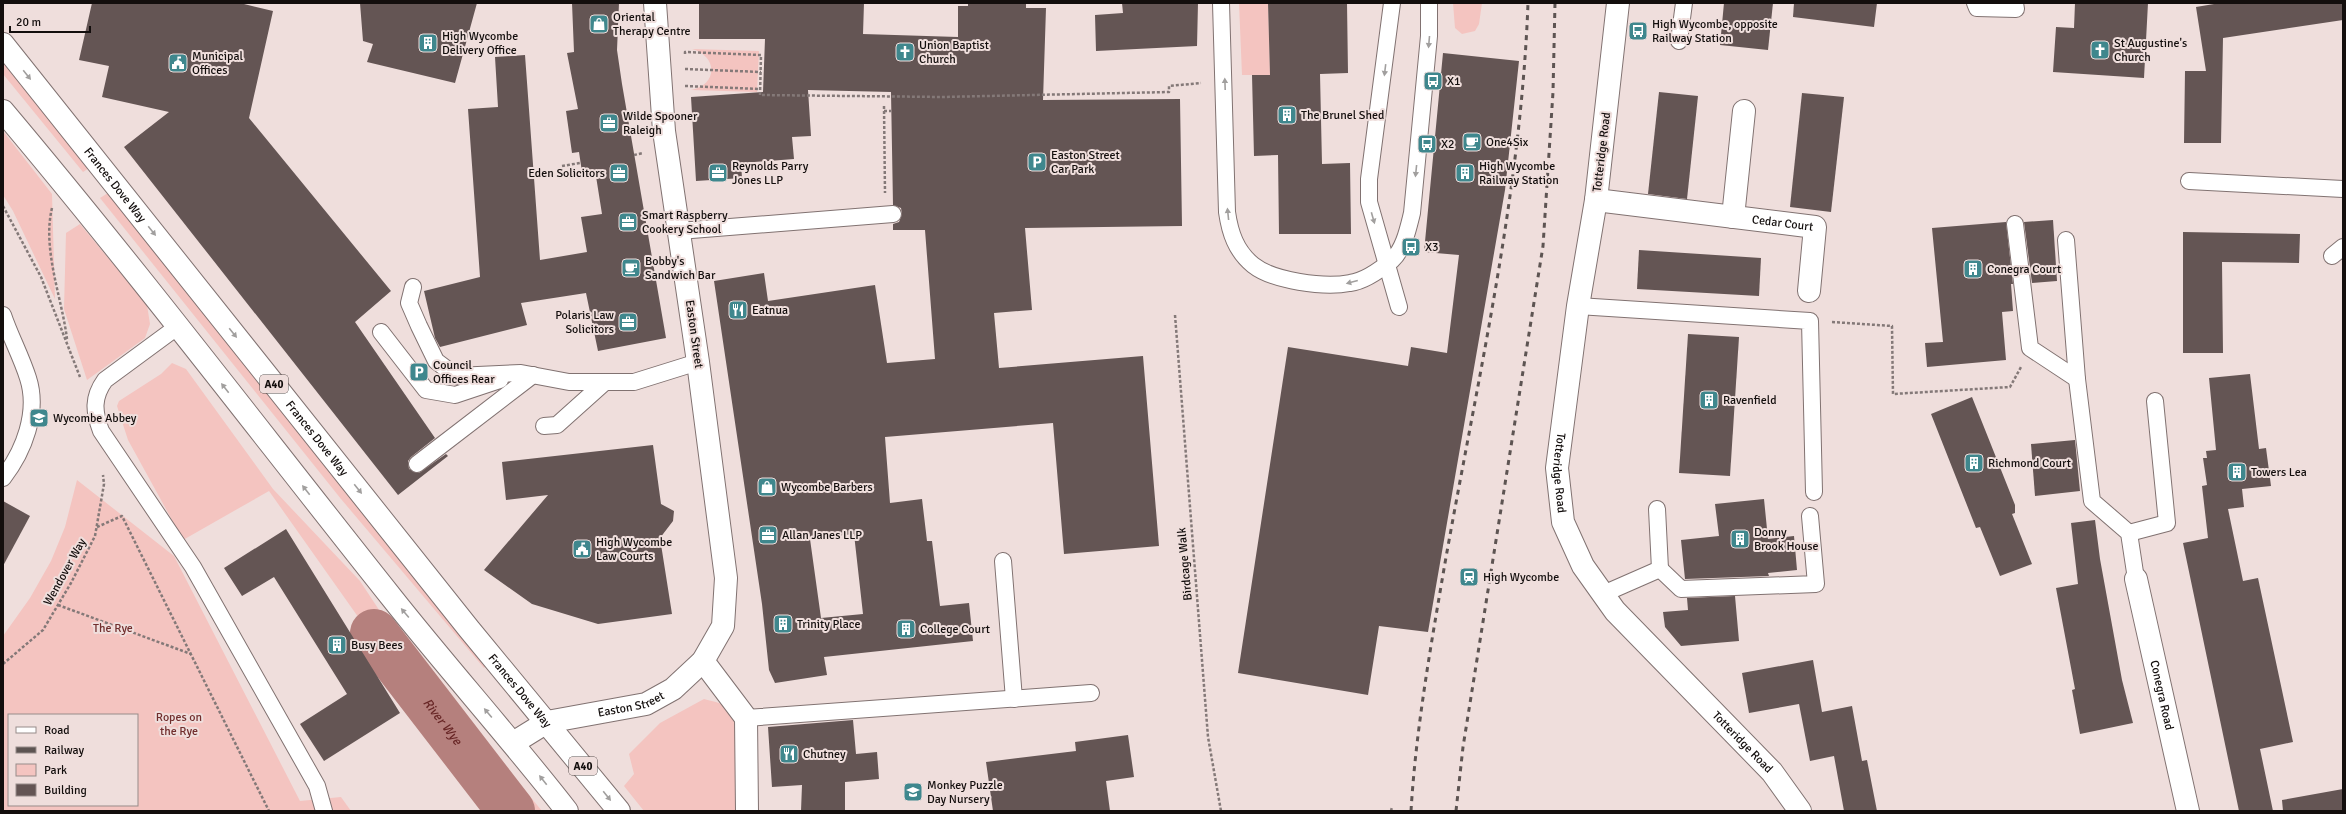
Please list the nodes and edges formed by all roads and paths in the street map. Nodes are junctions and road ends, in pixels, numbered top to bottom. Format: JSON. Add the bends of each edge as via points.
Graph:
{"nodes":[{"id":1,"x":655,"y":3,"type":"edge"},
{"id":2,"x":1221,"y":3,"type":"edge"},
{"id":3,"x":1392,"y":3,"type":"edge"},
{"id":4,"x":1429,"y":3,"type":"edge"},
{"id":5,"x":1618,"y":3,"type":"edge"},
{"id":6,"x":1684,"y":3,"type":"edge"},
{"id":7,"x":1975,"y":3,"type":"edge"},
{"id":8,"x":2014,"y":3,"type":"edge"},
{"id":9,"x":1679,"y":41,"type":"dead end"},
{"id":10,"x":3,"y":44,"type":"edge"},
{"id":11,"x":685,"y":58,"type":"dead end"},
{"id":12,"x":684,"y":64,"type":"dead end"},
{"id":13,"x":660,"y":68,"type":"junction"},
{"id":14,"x":684,"y":69,"type":"junction"},
{"id":15,"x":761,"y":72,"type":"junction"},
{"id":16,"x":684,"y":75,"type":"dead end"},
{"id":17,"x":684,"y":81,"type":"dead end"},
{"id":18,"x":1202,"y":82,"type":"dead end"},
{"id":19,"x":760,"y":89,"type":"junction"},
{"id":20,"x":884,"y":106,"type":"dead end"},
{"id":21,"x":3,"y":111,"type":"edge"},
{"id":22,"x":884,"y":111,"type":"junction"},
{"id":23,"x":891,"y":111,"type":"dead end"},
{"id":24,"x":1744,"y":111,"type":"dead end"},
{"id":25,"x":580,"y":163,"type":"dead end"},
{"id":26,"x":562,"y":166,"type":"dead end"},
{"id":27,"x":2189,"y":181,"type":"dead end"},
{"id":28,"x":2343,"y":189,"type":"edge"},
{"id":29,"x":1596,"y":200,"type":"junction"},
{"id":30,"x":3,"y":206,"type":"edge"},
{"id":31,"x":889,"y":214,"type":"joint"},
{"id":32,"x":1733,"y":217,"type":"junction"},
{"id":33,"x":49,"y":223,"type":"dead end"},
{"id":34,"x":2015,"y":224,"type":"dead end"},
{"id":35,"x":679,"y":231,"type":"junction"},
{"id":36,"x":2066,"y":240,"type":"dead end"},
{"id":37,"x":1386,"y":264,"type":"junction"},
{"id":38,"x":414,"y":287,"type":"dead end"},
{"id":39,"x":1809,"y":291,"type":"dead end"},
{"id":40,"x":1578,"y":306,"type":"junction"},
{"id":41,"x":1399,"y":307,"type":"dead end"},
{"id":42,"x":3,"y":315,"type":"edge"},
{"id":43,"x":1175,"y":315,"type":"dead end"},
{"id":44,"x":1810,"y":321,"type":"junction"},
{"id":45,"x":177,"y":328,"type":"junction"},
{"id":46,"x":380,"y":332,"type":"dead end"},
{"id":47,"x":68,"y":345,"type":"junction"},
{"id":48,"x":2030,"y":348,"type":"junction"},
{"id":49,"x":698,"y":362,"type":"junction"},
{"id":50,"x":527,"y":374,"type":"junction"},
{"id":51,"x":2077,"y":379,"type":"junction"},
{"id":52,"x":81,"y":380,"type":"dead end"},
{"id":53,"x":604,"y":382,"type":"junction"},
{"id":54,"x":2155,"y":401,"type":"dead end"},
{"id":55,"x":544,"y":426,"type":"dead end"},
{"id":56,"x":417,"y":464,"type":"dead end"},
{"id":57,"x":102,"y":468,"type":"dead end"},
{"id":58,"x":3,"y":478,"type":"edge"},
{"id":59,"x":1814,"y":492,"type":"dead end"},
{"id":60,"x":1657,"y":509,"type":"dead end"},
{"id":61,"x":1810,"y":516,"type":"dead end"},
{"id":62,"x":96,"y":527,"type":"junction"},
{"id":63,"x":2129,"y":533,"type":"junction"},
{"id":64,"x":1003,"y":561,"type":"dead end"},
{"id":65,"x":1660,"y":569,"type":"junction"},
{"id":66,"x":2136,"y":579,"type":"joint"},
{"id":67,"x":1603,"y":594,"type":"junction"},
{"id":68,"x":58,"y":605,"type":"junction"},
{"id":69,"x":191,"y":654,"type":"junction"},
{"id":70,"x":703,"y":661,"type":"junction"},
{"id":71,"x":3,"y":664,"type":"edge"},
{"id":72,"x":1091,"y":693,"type":"dead end"},
{"id":73,"x":1014,"y":699,"type":"junction"},
{"id":74,"x":746,"y":718,"type":"junction"},
{"id":75,"x":547,"y":722,"type":"junction"},
{"id":76,"x":513,"y":743,"type":"junction"},
{"id":77,"x":1392,"y":807,"type":"dead end"},
{"id":78,"x":269,"y":811,"type":"edge"},
{"id":79,"x":324,"y":811,"type":"edge"},
{"id":80,"x":568,"y":811,"type":"edge"},
{"id":81,"x":619,"y":811,"type":"edge"},
{"id":82,"x":747,"y":811,"type":"edge"},
{"id":83,"x":1221,"y":811,"type":"edge"},
{"id":84,"x":1391,"y":811,"type":"edge"},
{"id":85,"x":1800,"y":811,"type":"edge"},
{"id":86,"x":2188,"y":811,"type":"edge"}],
"edges":[{"from":1,"to":13,"type":"street","name":"Easton Street"},
{"from":37,"to":2,"type":"lane","one_way":true,"via":[[1373,275],[1350,283],[1326,285],[1272,276],[1254,265],[1240,250],[1230,233],[1227,212]]},
{"from":3,"to":37,"type":"lane","one_way":true,"via":[[1369,179],[1369,202]]},
{"from":4,"to":37,"type":"lane","one_way":true,"via":[[1429,36],[1412,213],[1406,237],[1393,259]]},
{"from":5,"to":29,"type":"street","name":"Totteridge Road"},
{"from":6,"to":9,"type":"lane"},
{"from":7,"to":8,"type":"lane","via":[[1977,8],[2016,9]]},
{"from":10,"to":75,"type":"street","name":"Frances Dove Way","number":"A40","one_way":true},
{"from":11,"to":15,"type":"path","via":[[685,52],[761,55]]},
{"from":12,"to":14,"type":"path"},
{"from":13,"to":14,"type":"path"},
{"from":13,"to":35,"type":"street","name":"Easton Street","via":[[664,131]]},
{"from":14,"to":15,"type":"path"},
{"from":14,"to":16,"type":"path"},
{"from":15,"to":19,"type":"path"},
{"from":17,"to":19,"type":"path","via":[[684,86]]},
{"from":18,"to":19,"type":"path","via":[[1169,86],[1169,92],[942,97],[760,95]]},
{"from":20,"to":22,"type":"path"},
{"from":21,"to":45,"type":"street","via":[[75,196]]},
{"from":22,"to":23,"type":"path"},
{"from":22,"to":31,"type":"path"},
{"from":24,"to":32,"type":"street","name":"Cedar Court"},
{"from":25,"to":26,"type":"path"},
{"from":27,"to":28,"type":"lane"},
{"from":29,"to":32,"type":"street","name":"Cedar Court"},
{"from":29,"to":40,"type":"street","name":"Totteridge Road"},
{"from":30,"to":47,"type":"path","via":[[41,277]]},
{"from":31,"to":35,"type":"lane"},
{"from":32,"to":39,"type":"street","name":"Cedar Court","via":[[1815,227]]},
{"from":33,"to":47,"type":"path","via":[[55,280]]},
{"from":34,"to":48,"type":"lane"},
{"from":35,"to":49,"type":"street","name":"Easton Street"},
{"from":36,"to":51,"type":"lane"},
{"from":37,"to":41,"type":"lane"},
{"from":38,"to":50,"type":"lane","via":[[409,303],[436,361],[456,376]]},
{"from":40,"to":44,"type":"lane"},
{"from":40,"to":67,"type":"street","name":"Totteridge Road","via":[[1557,468],[1563,522],[1583,566]]},
{"from":42,"to":58,"type":"lane","via":[[28,378],[32,413],[17,458]]},
{"from":43,"to":83,"type":"path","name":"Birdcage Walk","via":[[1208,737]]},
{"from":44,"to":48,"type":"path","via":[[1892,326],[1893,394],[2010,387]]},
{"from":44,"to":59,"type":"lane"},
{"from":76,"to":45,"type":"street","one_way":true,"via":[[399,606]]},
{"from":45,"to":79,"type":"lane","via":[[105,380],[95,399],[97,421],[101,431],[193,567],[318,786]]},
{"from":46,"to":50,"type":"lane","via":[[426,390],[456,395]]},
{"from":47,"to":52,"type":"path"},
{"from":48,"to":51,"type":"lane"},
{"from":49,"to":53,"type":"lane","via":[[634,382]]},
{"from":49,"to":70,"type":"street","name":"Easton Street","via":[[726,578],[723,626]]},
{"from":50,"to":53,"type":"lane","via":[[569,382]]},
{"from":50,"to":56,"type":"lane"},
{"from":51,"to":63,"type":"lane","via":[[2092,501]]},
{"from":53,"to":55,"type":"lane","via":[[557,425]]},
{"from":54,"to":63,"type":"lane","via":[[2167,523]]},
{"from":57,"to":62,"type":"path","name":"Wendover Way","via":[[104,484]]},
{"from":60,"to":65,"type":"lane"},
{"from":61,"to":65,"type":"lane","via":[[1816,584],[1681,589]]},
{"from":62,"to":68,"type":"path","name":"Wendover Way","via":[[95,536]]},
{"from":62,"to":69,"type":"path","via":[[122,516]]},
{"from":63,"to":66,"type":"lane"},
{"from":64,"to":73,"type":"lane"},
{"from":65,"to":67,"type":"lane"},
{"from":66,"to":86,"type":"street","name":"Conegra Road"},
{"from":67,"to":85,"type":"street","name":"Totteridge Road","via":[[1626,622],[1772,772]]},
{"from":68,"to":69,"type":"path"},
{"from":68,"to":71,"type":"path","name":"Wendover Way","via":[[42,630]]},
{"from":69,"to":78,"type":"path"},
{"from":70,"to":74,"type":"street"},
{"from":70,"to":75,"type":"street","name":"Easton Street","via":[[673,689],[646,704]]},
{"from":72,"to":73,"type":"lane"},
{"from":73,"to":74,"type":"lane"},
{"from":74,"to":82,"type":"street"},
{"from":75,"to":76,"type":"street"},
{"from":75,"to":81,"type":"street","name":"Frances Dove Way","number":"A40","one_way":true},
{"from":80,"to":76,"type":"street","one_way":true},
{"from":77,"to":84,"type":"path"}]}
